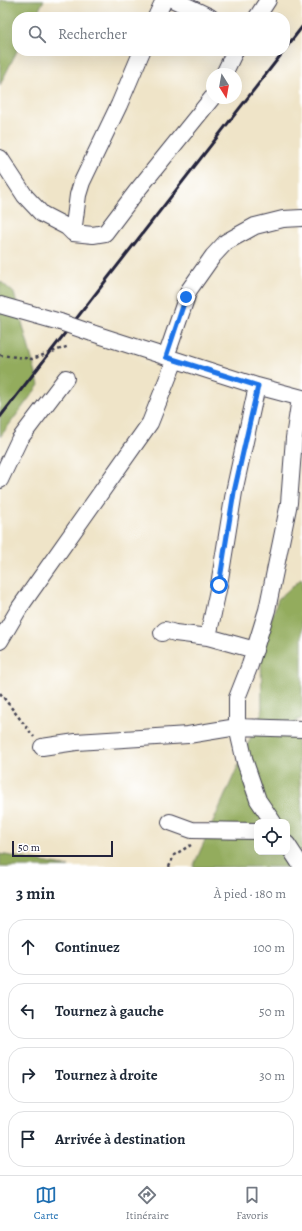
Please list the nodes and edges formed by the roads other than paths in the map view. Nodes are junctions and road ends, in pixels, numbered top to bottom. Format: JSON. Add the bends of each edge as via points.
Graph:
{"nodes":[{"id":1,"x":164,"y":0,"type":"edge"},
{"id":2,"x":174,"y":0,"type":"edge"},
{"id":3,"x":268,"y":0,"type":"edge"},
{"id":4,"x":158,"y":12,"type":"edge"},
{"id":5,"x":199,"y":12,"type":"edge"},
{"id":6,"x":260,"y":12,"type":"edge"},
{"id":7,"x":140,"y":56,"type":"edge"},
{"id":8,"x":233,"y":56,"type":"edge"},
{"id":9,"x":227,"y":68,"type":"edge"},
{"id":10,"x":207,"y":104,"type":"edge"},
{"id":11,"x":0,"y":158,"type":"edge"},
{"id":12,"x":302,"y":218,"type":"edge"},
{"id":13,"x":73,"y":233,"type":"junction"},
{"id":14,"x":0,"y":305,"type":"edge"},
{"id":15,"x":170,"y":358,"type":"junction"},
{"id":16,"x":66,"y":378,"type":"dead end"},
{"id":17,"x":258,"y":386,"type":"junction"},
{"id":18,"x":301,"y":398,"type":"edge"},
{"id":19,"x":0,"y":480,"type":"edge"},
{"id":20,"x":162,"y":633,"type":"dead end"},
{"id":21,"x":208,"y":636,"type":"junction"},
{"id":22,"x":0,"y":642,"type":"edge"},
{"id":23,"x":255,"y":650,"type":"junction"},
{"id":24,"x":237,"y":727,"type":"junction"},
{"id":25,"x":302,"y":729,"type":"edge"},
{"id":26,"x":42,"y":747,"type":"road end"},
{"id":27,"x":270,"y":819,"type":"edge"},
{"id":28,"x":170,"y":822,"type":"dead end"},
{"id":29,"x":254,"y":832,"type":"edge"},
{"id":30,"x":290,"y":849,"type":"edge"},
{"id":31,"x":302,"y":867,"type":"edge"}],
"edges":[{"from":1,"to":4,"type":"street"},
{"from":2,"to":5,"type":"street"},
{"from":3,"to":6,"type":"street"},
{"from":7,"to":13,"type":"street","via":[[82,182]]},
{"from":8,"to":9,"type":"street"},
{"from":10,"to":13,"type":"street","via":[[105,233]]},
{"from":11,"to":13,"type":"street","via":[[32,205]]},
{"from":12,"to":15,"type":"street","via":[[283,219],[255,226],[226,242],[189,290]]},
{"from":14,"to":15,"type":"street","bridge":true},
{"from":15,"to":17,"type":"street"},
{"from":15,"to":22,"type":"street","via":[[150,423],[20,607]]},
{"from":16,"to":19,"type":"street","via":[[19,440]]},
{"from":17,"to":18,"type":"street"},
{"from":17,"to":21,"type":"street","via":[[234,492]]},
{"from":18,"to":23,"type":"street","via":[[294,438],[289,503],[267,610]]},
{"from":20,"to":21,"type":"street","via":[[165,630]]},
{"from":21,"to":23,"type":"street"},
{"from":23,"to":24,"type":"street","via":[[237,698]]},
{"from":24,"to":25,"type":"street"},
{"from":24,"to":26,"type":"street","via":[[188,735],[76,742]]},
{"from":24,"to":27,"type":"street","via":[[258,800]]},
{"from":28,"to":29,"type":"street","via":[[192,830]]},
{"from":30,"to":31,"type":"street"}]}
